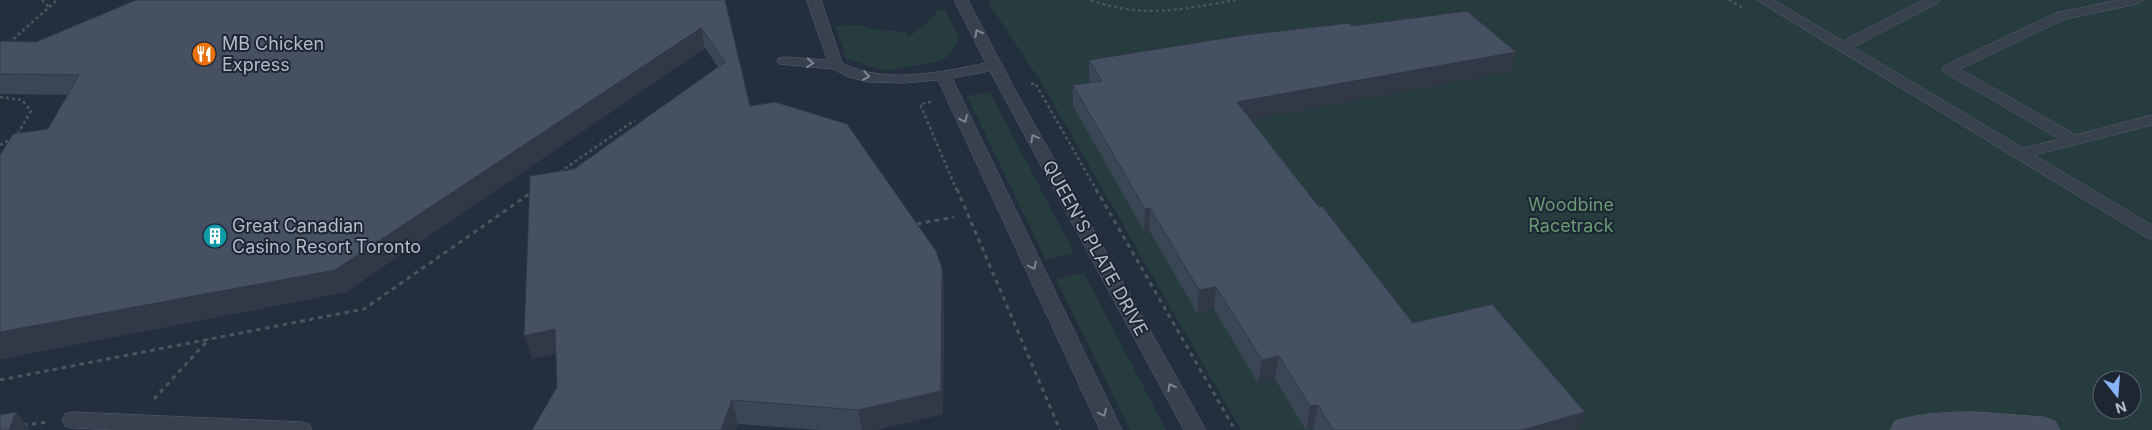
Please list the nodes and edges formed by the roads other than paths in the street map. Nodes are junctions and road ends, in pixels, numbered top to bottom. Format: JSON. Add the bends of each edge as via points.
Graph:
{"nodes":[{"id":1,"x":814,"y":0,"type":"edge"},
{"id":2,"x":961,"y":0,"type":"edge"},
{"id":3,"x":1764,"y":0,"type":"edge"},
{"id":4,"x":1933,"y":0,"type":"edge"},
{"id":5,"x":2137,"y":0,"type":"edge"},
{"id":6,"x":1842,"y":47,"type":"junction"},
{"id":7,"x":784,"y":61,"type":"dead end"},
{"id":8,"x":836,"y":65,"type":"junction"},
{"id":9,"x":995,"y":66,"type":"junction"},
{"id":10,"x":943,"y":75,"type":"junction"},
{"id":11,"x":2152,"y":120,"type":"edge"},
{"id":12,"x":2074,"y":140,"type":"junction"},
{"id":13,"x":2020,"y":154,"type":"junction"},
{"id":14,"x":2152,"y":233,"type":"edge"},
{"id":15,"x":73,"y":420,"type":"road end"},
{"id":16,"x":1919,"y":429,"type":"edge"},
{"id":17,"x":278,"y":430,"type":"edge"},
{"id":18,"x":301,"y":430,"type":"edge"},
{"id":19,"x":1111,"y":430,"type":"edge"},
{"id":20,"x":1195,"y":430,"type":"edge"},
{"id":21,"x":2042,"y":430,"type":"edge"}],
"edges":[{"from":1,"to":8,"type":"lane"},
{"from":9,"to":2,"type":"lane","name":"QUEEN'S PLATE DRIVE","one_way":true},
{"from":3,"to":6,"type":"lane"},
{"from":4,"to":6,"type":"lane"},
{"from":5,"to":12,"type":"lane","via":[[2061,16],[1949,69]]},
{"from":6,"to":13,"type":"lane"},
{"from":7,"to":8,"type":"lane","one_way":true},
{"from":8,"to":10,"type":"lane","one_way":true,"via":[[854,74],[880,79]]},
{"from":9,"to":10,"type":"lane"},
{"from":20,"to":9,"type":"lane","name":"QUEEN'S PLATE DRIVE","one_way":true},
{"from":10,"to":19,"type":"lane","one_way":true},
{"from":11,"to":12,"type":"lane"},
{"from":12,"to":13,"type":"lane"},
{"from":13,"to":14,"type":"lane"},
{"from":15,"to":17,"type":"lane"},
{"from":16,"to":21,"type":"street","via":[[1975,424]]},
{"from":17,"to":18,"type":"lane"}]}
